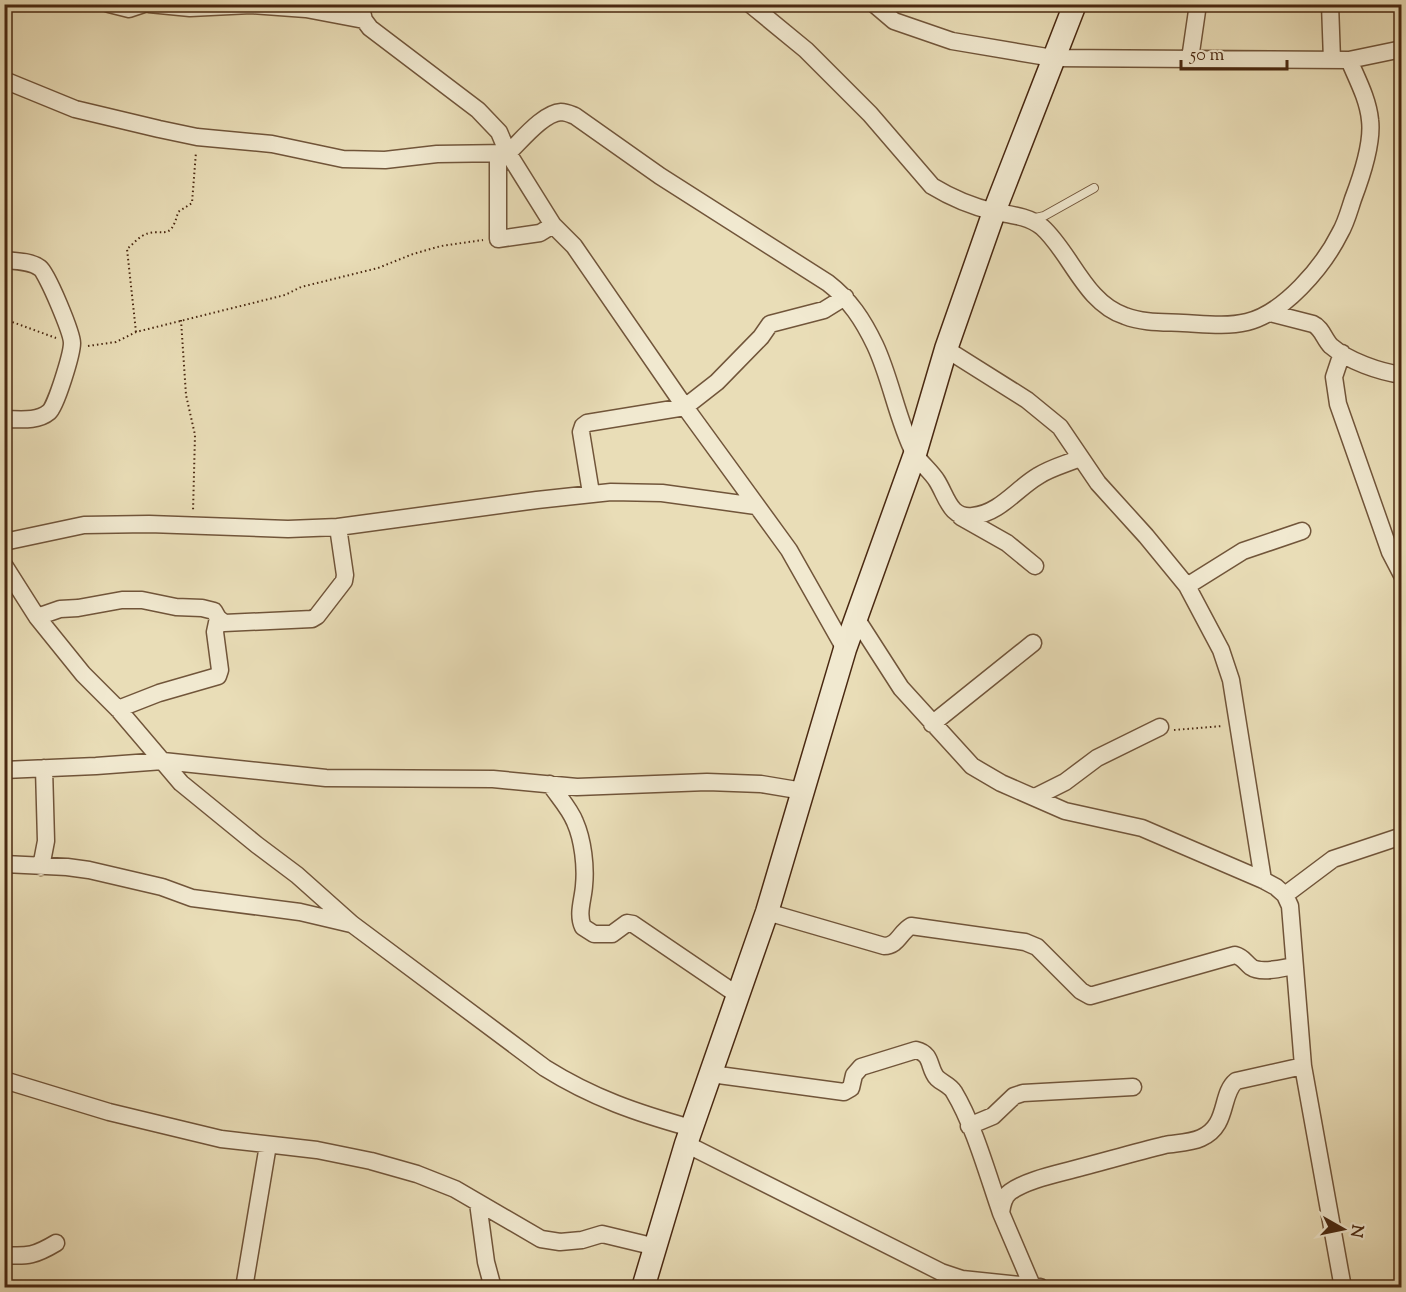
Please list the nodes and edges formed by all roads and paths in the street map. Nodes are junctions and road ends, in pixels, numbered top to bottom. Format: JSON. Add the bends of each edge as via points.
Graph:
{"nodes":[{"id":1,"x":109,"y":4,"type":"edge"},
{"id":2,"x":144,"y":4,"type":"edge"},
{"id":3,"x":149,"y":4,"type":"edge"},
{"id":4,"x":750,"y":4,"type":"edge"},
{"id":5,"x":874,"y":4,"type":"edge"},
{"id":6,"x":1075,"y":4,"type":"edge"},
{"id":7,"x":1198,"y":4,"type":"edge"},
{"id":8,"x":1330,"y":4,"type":"edge"},
{"id":9,"x":362,"y":12,"type":"edge"},
{"id":10,"x":1401,"y":49,"type":"edge"},
{"id":11,"x":1053,"y":58,"type":"junction"},
{"id":12,"x":1190,"y":59,"type":"junction"},
{"id":13,"x":1332,"y":60,"type":"junction"},
{"id":14,"x":1349,"y":60,"type":"junction"},
{"id":15,"x":4,"y":80,"type":"edge"},
{"id":16,"x":197,"y":137,"type":"junction"},
{"id":17,"x":503,"y":154,"type":"junction"},
{"id":18,"x":1094,"y":189,"type":"dead end"},
{"id":19,"x":994,"y":212,"type":"junction"},
{"id":20,"x":1030,"y":219,"type":"junction"},
{"id":21,"x":553,"y":225,"type":"junction"},
{"id":22,"x":498,"y":238,"type":"junction"},
{"id":23,"x":4,"y":260,"type":"edge"},
{"id":24,"x":845,"y":297,"type":"junction"},
{"id":25,"x":1270,"y":313,"type":"junction"},
{"id":26,"x":4,"y":320,"type":"edge"},
{"id":27,"x":181,"y":320,"type":"junction"},
{"id":28,"x":136,"y":332,"type":"junction"},
{"id":29,"x":73,"y":344,"type":"junction"},
{"id":30,"x":946,"y":349,"type":"junction"},
{"id":31,"x":1342,"y":353,"type":"junction"},
{"id":32,"x":1401,"y":375,"type":"edge"},
{"id":33,"x":685,"y":407,"type":"junction"},
{"id":34,"x":4,"y":419,"type":"edge"},
{"id":35,"x":915,"y":454,"type":"junction"},
{"id":36,"x":1080,"y":458,"type":"junction"},
{"id":37,"x":591,"y":493,"type":"junction"},
{"id":38,"x":756,"y":506,"type":"junction"},
{"id":39,"x":962,"y":517,"type":"junction"},
{"id":40,"x":193,"y":526,"type":"junction"},
{"id":41,"x":338,"y":527,"type":"junction"},
{"id":42,"x":1302,"y":531,"type":"dead end"},
{"id":43,"x":4,"y":542,"type":"edge"},
{"id":44,"x":4,"y":565,"type":"edge"},
{"id":45,"x":1035,"y":566,"type":"dead end"},
{"id":46,"x":1401,"y":575,"type":"edge"},
{"id":47,"x":1186,"y":586,"type":"junction"},
{"id":48,"x":37,"y":617,"type":"junction"},
{"id":49,"x":218,"y":618,"type":"junction"},
{"id":50,"x":856,"y":618,"type":"junction"},
{"id":51,"x":1033,"y":643,"type":"dead end"},
{"id":52,"x":845,"y":649,"type":"junction"},
{"id":53,"x":118,"y":709,"type":"junction"},
{"id":54,"x":932,"y":724,"type":"junction"},
{"id":55,"x":1237,"y":724,"type":"junction"},
{"id":56,"x":1160,"y":727,"type":"joint"},
{"id":57,"x":163,"y":761,"type":"junction"},
{"id":58,"x":44,"y":768,"type":"junction"},
{"id":59,"x":4,"y":770,"type":"edge"},
{"id":60,"x":550,"y":783,"type":"junction"},
{"id":61,"x":803,"y":791,"type":"junction"},
{"id":62,"x":1035,"y":797,"type":"junction"},
{"id":63,"x":1401,"y":836,"type":"edge"},
{"id":64,"x":4,"y":864,"type":"edge"},
{"id":65,"x":41,"y":867,"type":"junction"},
{"id":66,"x":1263,"y":880,"type":"junction"},
{"id":67,"x":1285,"y":895,"type":"junction"},
{"id":68,"x":767,"y":912,"type":"junction"},
{"id":69,"x":352,"y":924,"type":"junction"},
{"id":70,"x":1294,"y":966,"type":"junction"},
{"id":71,"x":739,"y":996,"type":"junction"},
{"id":72,"x":1303,"y":1066,"type":"junction"},
{"id":73,"x":711,"y":1074,"type":"junction"},
{"id":74,"x":4,"y":1080,"type":"edge"},
{"id":75,"x":1133,"y":1087,"type":"dead end"},
{"id":76,"x":969,"y":1126,"type":"junction"},
{"id":77,"x":688,"y":1136,"type":"junction"},
{"id":78,"x":268,"y":1145,"type":"junction"},
{"id":79,"x":478,"y":1203,"type":"junction"},
{"id":80,"x":1001,"y":1213,"type":"junction"},
{"id":81,"x":56,"y":1243,"type":"dead end"},
{"id":82,"x":656,"y":1246,"type":"junction"},
{"id":83,"x":4,"y":1255,"type":"edge"},
{"id":84,"x":244,"y":1287,"type":"edge"},
{"id":85,"x":493,"y":1287,"type":"edge"},
{"id":86,"x":643,"y":1287,"type":"edge"},
{"id":87,"x":1036,"y":1287,"type":"edge"},
{"id":88,"x":1343,"y":1287,"type":"edge"}],
"edges":[{"from":1,"to":2,"type":"street","via":[[129,9]]},
{"from":3,"to":9,"type":"street","via":[[190,9],[251,5]]},
{"from":4,"to":19,"type":"street","via":[[806,50],[870,114],[932,186]]},
{"from":5,"to":11,"type":"street","via":[[894,21],[952,41]]},
{"from":6,"to":11,"type":"street"},
{"from":7,"to":12,"type":"street"},
{"from":8,"to":13,"type":"street"},
{"from":9,"to":17,"type":"street","via":[[375,32],[478,110],[499,132]]},
{"from":10,"to":14,"type":"street"},
{"from":11,"to":12,"type":"street"},
{"from":11,"to":19,"type":"street"},
{"from":12,"to":13,"type":"street"},
{"from":13,"to":14,"type":"street"},
{"from":14,"to":25,"type":"street","via":[[1370,120],[1371,135],[1358,187],[1341,232],[1326,256],[1291,296]]},
{"from":15,"to":16,"type":"street","via":[[75,109]]},
{"from":16,"to":17,"type":"street","via":[[272,144],[344,159],[385,160],[468,152]]},
{"from":16,"to":28,"type":"path","via":[[192,203],[178,212],[175,226],[169,232],[144,235],[127,249]]},
{"from":17,"to":21,"type":"street"},
{"from":17,"to":22,"type":"street"},
{"from":17,"to":24,"type":"street","via":[[544,118],[557,112],[575,116]]},
{"from":18,"to":20,"type":"lane","via":[[1044,216]]},
{"from":19,"to":20,"type":"street"},
{"from":19,"to":30,"type":"street"},
{"from":20,"to":25,"type":"street","via":[[1043,228],[1096,296],[1123,316],[1140,321],[1224,325]]},
{"from":21,"to":22,"type":"street","via":[[540,233]]},
{"from":21,"to":33,"type":"street","via":[[574,246]]},
{"from":22,"to":27,"type":"path","via":[[441,246],[285,295]]},
{"from":23,"to":29,"type":"street","via":[[29,262],[42,269],[70,328]]},
{"from":24,"to":33,"type":"street","via":[[824,310],[771,324],[717,382]]},
{"from":24,"to":35,"type":"street","via":[[875,346]]},
{"from":25,"to":31,"type":"street","via":[[1317,326],[1330,345]]},
{"from":26,"to":29,"type":"path"},
{"from":27,"to":28,"type":"path"},
{"from":27,"to":40,"type":"path","via":[[186,395],[195,435]]},
{"from":28,"to":29,"type":"path","via":[[116,342]]},
{"from":29,"to":34,"type":"street","via":[[57,400],[49,412],[35,419]]},
{"from":30,"to":35,"type":"street"},
{"from":30,"to":36,"type":"street","via":[[1027,400],[1060,427]]},
{"from":31,"to":32,"type":"street","via":[[1384,373]]},
{"from":31,"to":46,"type":"street","via":[[1334,377],[1338,404]]},
{"from":33,"to":37,"type":"street","via":[[583,426]]},
{"from":33,"to":38,"type":"street"},
{"from":35,"to":39,"type":"street","via":[[936,479],[952,511]]},
{"from":35,"to":50,"type":"street"},
{"from":36,"to":39,"type":"street","via":[[1039,474],[989,512]]},
{"from":36,"to":47,"type":"street"},
{"from":37,"to":38,"type":"street","via":[[662,493]]},
{"from":37,"to":41,"type":"street"},
{"from":38,"to":52,"type":"street","via":[[789,550]]},
{"from":39,"to":45,"type":"street","via":[[1007,543]]},
{"from":40,"to":41,"type":"street"},
{"from":40,"to":43,"type":"street","via":[[84,525]]},
{"from":41,"to":49,"type":"street","via":[[344,581],[317,616],[224,623]]},
{"from":42,"to":47,"type":"street","via":[[1244,551]]},
{"from":44,"to":48,"type":"street"},
{"from":47,"to":55,"type":"street","via":[[1221,650],[1231,680]]},
{"from":48,"to":49,"type":"street","via":[[60,609],[142,600],[202,608],[214,611]]},
{"from":48,"to":53,"type":"street","via":[[83,674]]},
{"from":49,"to":53,"type":"street","via":[[214,632],[218,676]]},
{"from":50,"to":52,"type":"street"},
{"from":50,"to":54,"type":"street","via":[[901,688]]},
{"from":51,"to":54,"type":"street"},
{"from":52,"to":61,"type":"street"},
{"from":53,"to":57,"type":"street"},
{"from":54,"to":62,"type":"street","via":[[972,766]]},
{"from":55,"to":56,"type":"path","via":[[1172,731]]},
{"from":55,"to":66,"type":"street"},
{"from":56,"to":62,"type":"street","via":[[1097,758],[1065,782]]},
{"from":57,"to":58,"type":"street"},
{"from":57,"to":60,"type":"street","via":[[326,778],[465,778]]},
{"from":57,"to":69,"type":"street","via":[[181,783]]},
{"from":58,"to":59,"type":"street"},
{"from":58,"to":65,"type":"street","via":[[46,841]]},
{"from":60,"to":61,"type":"street","via":[[605,787],[707,782],[761,784]]},
{"from":60,"to":71,"type":"street","via":[[575,820],[579,833],[584,869],[580,914],[583,927],[594,934],[612,934],[627,923],[633,924]]},
{"from":61,"to":68,"type":"street"},
{"from":62,"to":66,"type":"street","via":[[1065,811],[1142,828]]},
{"from":63,"to":67,"type":"street","via":[[1333,860]]},
{"from":64,"to":65,"type":"street"},
{"from":65,"to":69,"type":"street","via":[[89,870],[192,898],[300,912]]},
{"from":66,"to":67,"type":"street"},
{"from":67,"to":70,"type":"street","via":[[1293,921]]},
{"from":68,"to":70,"type":"street","via":[[884,946],[891,946],[911,926],[1025,942],[1036,947],[1090,996],[1235,955],[1252,968],[1262,970]]},
{"from":68,"to":71,"type":"street"},
{"from":69,"to":77,"type":"street","via":[[544,1068],[574,1086]]},
{"from":70,"to":72,"type":"street"},
{"from":71,"to":73,"type":"street"},
{"from":72,"to":80,"type":"street","via":[[1236,1081],[1218,1122],[1201,1138],[1040,1179],[1009,1192]]},
{"from":72,"to":88,"type":"street"},
{"from":73,"to":76,"type":"street","via":[[844,1092],[851,1088],[861,1067],[916,1050],[927,1055],[935,1076],[954,1091]]},
{"from":73,"to":77,"type":"street"},
{"from":74,"to":78,"type":"street","via":[[198,1134]]},
{"from":75,"to":76,"type":"street","via":[[1023,1093],[1014,1096],[993,1116]]},
{"from":76,"to":80,"type":"street"},
{"from":77,"to":82,"type":"street"},
{"from":77,"to":87,"type":"street","via":[[941,1272],[962,1279]]},
{"from":78,"to":79,"type":"street","via":[[317,1150],[394,1168],[435,1180]]},
{"from":78,"to":84,"type":"street"},
{"from":79,"to":82,"type":"street","via":[[542,1239],[560,1242],[602,1234]]},
{"from":79,"to":85,"type":"street"},
{"from":80,"to":87,"type":"street"},
{"from":81,"to":83,"type":"street","via":[[38,1254]]},
{"from":82,"to":86,"type":"street"}]}
